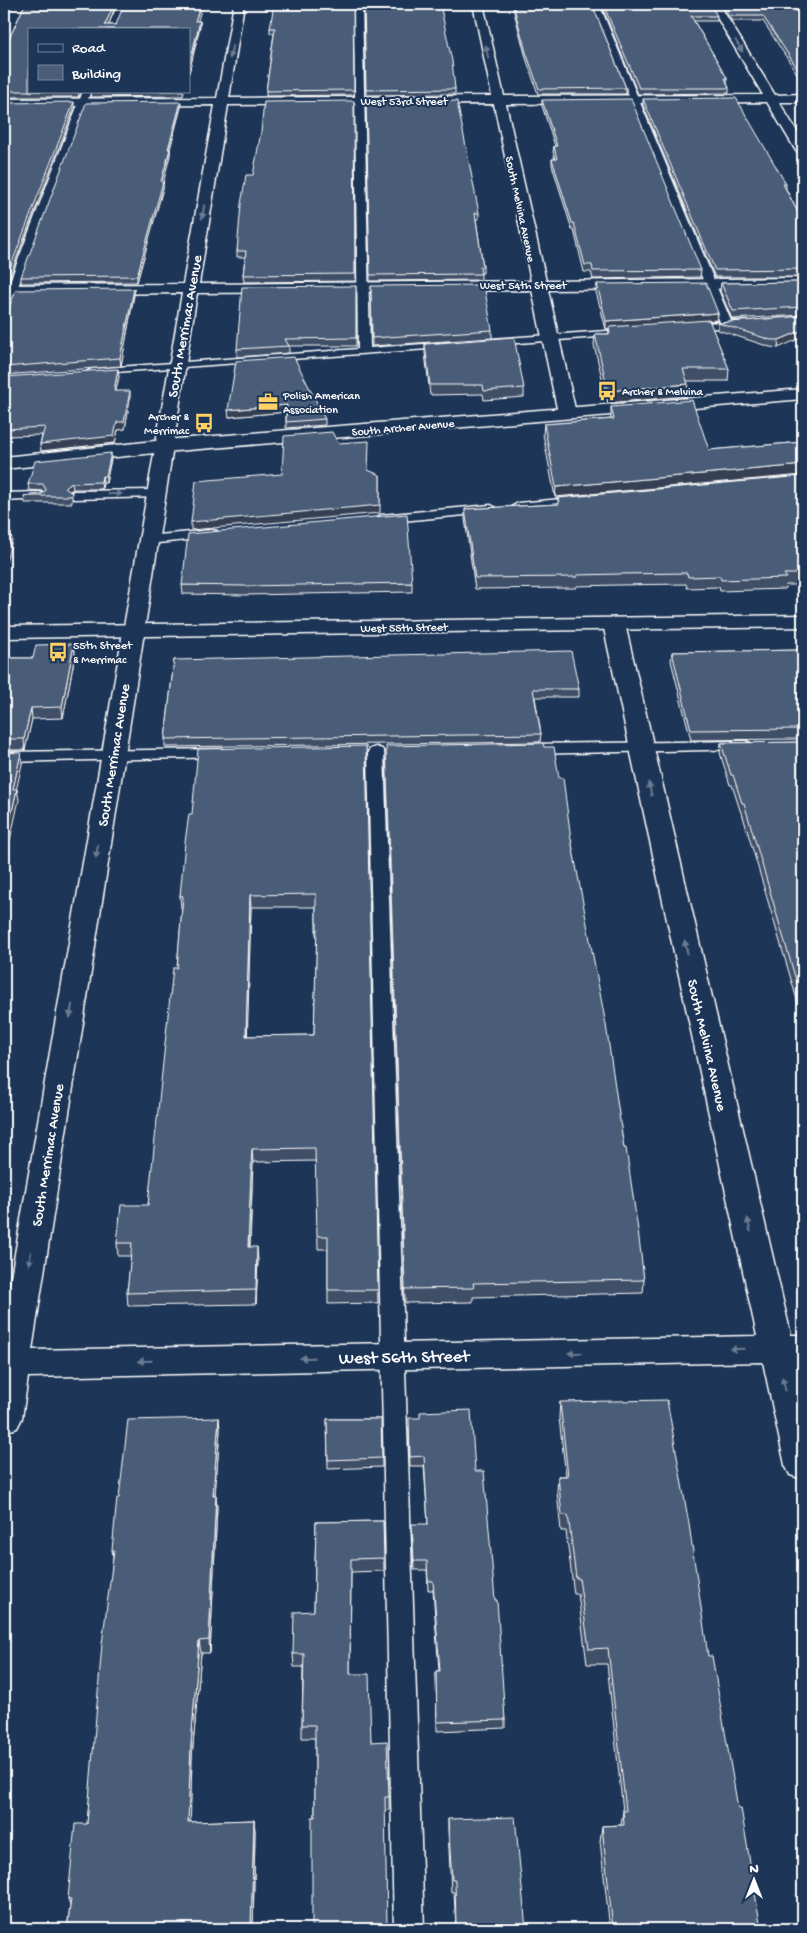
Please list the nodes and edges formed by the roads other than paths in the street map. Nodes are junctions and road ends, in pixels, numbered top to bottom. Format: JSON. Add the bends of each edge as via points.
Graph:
{"nodes":[{"id":1,"x":121,"y":4,"type":"edge"},
{"id":2,"x":239,"y":4,"type":"edge"},
{"id":3,"x":358,"y":4,"type":"edge"},
{"id":4,"x":478,"y":4,"type":"edge"},
{"id":5,"x":595,"y":4,"type":"edge"},
{"id":6,"x":714,"y":4,"type":"edge"},
{"id":7,"x":111,"y":28,"type":"edge"},
{"id":8,"x":84,"y":97,"type":"edge"},
{"id":9,"x":770,"y":98,"type":"junction"},
{"id":10,"x":803,"y":98,"type":"edge"},
{"id":11,"x":634,"y":99,"type":"junction"},
{"id":12,"x":497,"y":100,"type":"junction"},
{"id":13,"x":359,"y":101,"type":"junction"},
{"id":14,"x":222,"y":102,"type":"junction"},
{"id":15,"x":4,"y":103,"type":"edge"},
{"id":16,"x":803,"y":151,"type":"edge"},
{"id":17,"x":803,"y":283,"type":"edge"},
{"id":18,"x":710,"y":284,"type":"junction"},
{"id":19,"x":538,"y":285,"type":"junction"},
{"id":20,"x":362,"y":287,"type":"junction"},
{"id":21,"x":190,"y":288,"type":"junction"},
{"id":22,"x":8,"y":290,"type":"edge"},
{"id":23,"x":4,"y":311,"type":"edge"},
{"id":24,"x":756,"y":322,"type":"edge"},
{"id":25,"x":727,"y":324,"type":"junction"},
{"id":26,"x":672,"y":329,"type":"edge"},
{"id":27,"x":636,"y":332,"type":"edge"},
{"id":28,"x":549,"y":338,"type":"junction"},
{"id":29,"x":477,"y":343,"type":"edge"},
{"id":30,"x":458,"y":345,"type":"edge"},
{"id":31,"x":364,"y":352,"type":"junction"},
{"id":32,"x":177,"y":366,"type":"junction"},
{"id":33,"x":83,"y":373,"type":"edge"},
{"id":34,"x":803,"y":394,"type":"edge"},
{"id":35,"x":567,"y":413,"type":"junction"},
{"id":36,"x":164,"y":446,"type":"junction"},
{"id":37,"x":4,"y":463,"type":"edge"},
{"id":38,"x":156,"y":494,"type":"junction"},
{"id":39,"x":74,"y":495,"type":"dead end"},
{"id":40,"x":38,"y":496,"type":"edge"},
{"id":41,"x":4,"y":497,"type":"edge"},
{"id":42,"x":598,"y":500,"type":"edge"},
{"id":43,"x":369,"y":520,"type":"edge"},
{"id":44,"x":224,"y":533,"type":"edge"},
{"id":45,"x":148,"y":540,"type":"junction"},
{"id":46,"x":803,"y":621,"type":"edge"},
{"id":47,"x":614,"y":624,"type":"junction"},
{"id":48,"x":133,"y":630,"type":"junction"},
{"id":49,"x":4,"y":632,"type":"edge"},
{"id":50,"x":764,"y":746,"type":"edge"},
{"id":51,"x":641,"y":747,"type":"junction"},
{"id":52,"x":515,"y":749,"type":"edge"},
{"id":53,"x":376,"y":752,"type":"dead end"},
{"id":54,"x":242,"y":754,"type":"edge"},
{"id":55,"x":112,"y":756,"type":"junction"},
{"id":56,"x":4,"y":757,"type":"edge"},
{"id":57,"x":790,"y":1348,"type":"edge"},
{"id":58,"x":392,"y":1357,"type":"junction"},
{"id":59,"x":8,"y":1363,"type":"edge"},
{"id":60,"x":4,"y":1418,"type":"edge"},
{"id":61,"x":803,"y":1465,"type":"edge"},
{"id":62,"x":409,"y":1929,"type":"edge"}],
"edges":[{"from":1,"to":7,"type":"lane"},
{"from":2,"to":14,"type":"street","name":"South Merrimac Avenue","one_way":true},
{"from":3,"to":13,"type":"lane"},
{"from":12,"to":4,"type":"street","name":"South Melvina Avenue","one_way":true},
{"from":5,"to":11,"type":"lane"},
{"from":6,"to":9,"type":"street","one_way":true},
{"from":8,"to":14,"type":"street","name":"West 53rd Street"},
{"from":8,"to":15,"type":"street","name":"West 53rd Street"},
{"from":8,"to":22,"type":"lane"},
{"from":9,"to":10,"type":"street","name":"West 53rd Street"},
{"from":9,"to":11,"type":"street","name":"West 53rd Street"},
{"from":9,"to":16,"type":"street"},
{"from":11,"to":12,"type":"street","name":"West 53rd Street"},
{"from":11,"to":18,"type":"lane"},
{"from":12,"to":13,"type":"street","name":"West 53rd Street"},
{"from":12,"to":19,"type":"street","name":"South Melvina Avenue"},
{"from":13,"to":14,"type":"street","name":"West 53rd Street"},
{"from":13,"to":20,"type":"lane"},
{"from":14,"to":21,"type":"street","name":"South Merrimac Avenue","one_way":true},
{"from":17,"to":18,"type":"street","name":"West 54th Street"},
{"from":18,"to":19,"type":"street","name":"West 54th Street"},
{"from":18,"to":25,"type":"lane"},
{"from":19,"to":20,"type":"street","name":"West 54th Street"},
{"from":19,"to":28,"type":"street","name":"South Melvina Avenue"},
{"from":20,"to":21,"type":"street","name":"West 54th Street"},
{"from":20,"to":31,"type":"lane"},
{"from":21,"to":22,"type":"street","name":"West 54th Street"},
{"from":21,"to":32,"type":"street","name":"South Merrimac Avenue"},
{"from":22,"to":23,"type":"lane"},
{"from":24,"to":25,"type":"lane"},
{"from":25,"to":26,"type":"lane"},
{"from":27,"to":28,"type":"lane"},
{"from":28,"to":29,"type":"lane"},
{"from":28,"to":35,"type":"street","name":"South Melvina Avenue"},
{"from":30,"to":31,"type":"lane"},
{"from":31,"to":32,"type":"lane"},
{"from":32,"to":33,"type":"lane"},
{"from":32,"to":36,"type":"street","name":"South Merrimac Avenue"},
{"from":34,"to":35,"type":"street","name":"South Archer Avenue"},
{"from":35,"to":36,"type":"street","name":"South Archer Avenue"},
{"from":36,"to":37,"type":"street","name":"South Archer Avenue"},
{"from":36,"to":38,"type":"street","name":"South Merrimac Avenue"},
{"from":39,"to":38,"type":"lane","one_way":true},
{"from":38,"to":45,"type":"street","name":"South Merrimac Avenue"},
{"from":40,"to":41,"type":"lane"},
{"from":42,"to":43,"type":"lane"},
{"from":44,"to":45,"type":"lane"},
{"from":45,"to":48,"type":"street","name":"South Merrimac Avenue"},
{"from":46,"to":47,"type":"street","name":"West 55th Street"},
{"from":47,"to":48,"type":"street","name":"West 55th Street"},
{"from":47,"to":51,"type":"street","name":"South Melvina Avenue"},
{"from":48,"to":49,"type":"street","name":"West 55th Street"},
{"from":48,"to":55,"type":"street","name":"South Merrimac Avenue"},
{"from":50,"to":51,"type":"lane"},
{"from":51,"to":52,"type":"lane"},
{"from":57,"to":51,"type":"street","name":"South Melvina Avenue","one_way":true},
{"from":53,"to":58,"type":"lane"},
{"from":54,"to":55,"type":"lane"},
{"from":55,"to":56,"type":"lane"},
{"from":55,"to":59,"type":"street","name":"South Merrimac Avenue","one_way":true},
{"from":57,"to":58,"type":"street","name":"West 56th Street","one_way":true},
{"from":61,"to":57,"type":"street","name":"South Melvina Avenue","one_way":true},
{"from":58,"to":59,"type":"street","name":"West 56th Street","one_way":true},
{"from":58,"to":62,"type":"lane"},
{"from":59,"to":60,"type":"street","name":"South Merrimac Avenue"}]}
